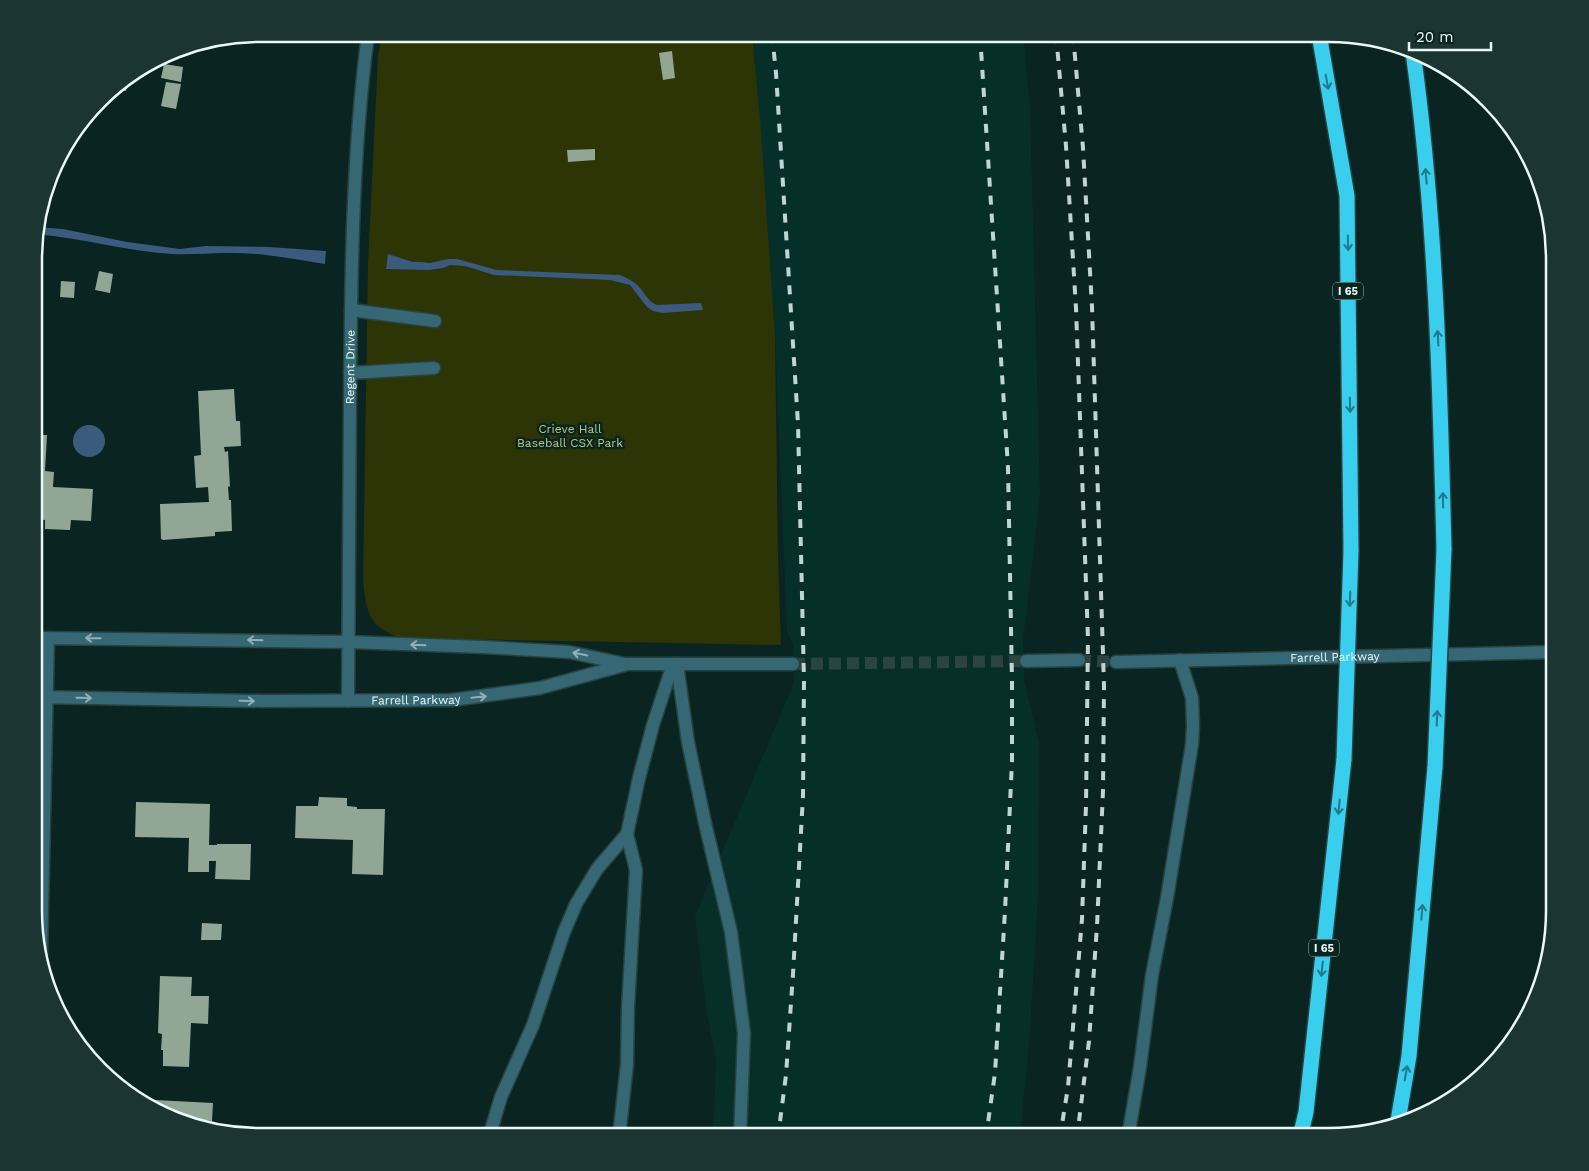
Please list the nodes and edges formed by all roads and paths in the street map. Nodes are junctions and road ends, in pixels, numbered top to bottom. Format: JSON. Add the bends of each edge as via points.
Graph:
{"nodes":[{"id":1,"x":367,"y":42,"type":"edge"},
{"id":2,"x":1320,"y":42,"type":"edge"},
{"id":3,"x":1414,"y":60,"type":"edge"},
{"id":4,"x":351,"y":310,"type":"junction"},
{"id":5,"x":435,"y":321,"type":"dead end"},
{"id":6,"x":434,"y":368,"type":"dead end"},
{"id":7,"x":350,"y":373,"type":"junction"},
{"id":8,"x":42,"y":638,"type":"edge"},
{"id":9,"x":348,"y":642,"type":"junction"},
{"id":10,"x":1546,"y":652,"type":"edge"},
{"id":11,"x":1079,"y":660,"type":"tunnel mouth"},
{"id":12,"x":1180,"y":660,"type":"junction"},
{"id":13,"x":1026,"y":661,"type":"tunnel mouth"},
{"id":14,"x":1116,"y":662,"type":"tunnel mouth"},
{"id":15,"x":628,"y":664,"type":"junction"},
{"id":16,"x":675,"y":664,"type":"junction"},
{"id":17,"x":793,"y":664,"type":"tunnel mouth"},
{"id":18,"x":42,"y":697,"type":"edge"},
{"id":19,"x":348,"y":701,"type":"junction"},
{"id":20,"x":627,"y":834,"type":"junction"},
{"id":21,"x":1399,"y":1117,"type":"edge"},
{"id":22,"x":492,"y":1128,"type":"edge"},
{"id":23,"x":620,"y":1128,"type":"edge"},
{"id":24,"x":740,"y":1128,"type":"edge"},
{"id":25,"x":1130,"y":1128,"type":"edge"},
{"id":26,"x":1302,"y":1128,"type":"edge"}],
"edges":[{"from":1,"to":4,"type":"street","name":"Regent Drive","via":[[357,150]]},
{"from":2,"to":26,"type":"highway","number":"I 65","one_way":true,"bridge":true,"via":[[1347,196],[1352,551],[1344,759]]},
{"from":21,"to":3,"type":"highway","one_way":true,"bridge":true,"via":[[1409,1056],[1435,767],[1444,549],[1434,270]]},
{"from":4,"to":5,"type":"street"},
{"from":4,"to":7,"type":"street","name":"Regent Drive"},
{"from":6,"to":7,"type":"street"},
{"from":7,"to":9,"type":"street","name":"Regent Drive"},
{"from":9,"to":8,"type":"street","one_way":true},
{"from":15,"to":9,"type":"street","one_way":true,"via":[[569,652]]},
{"from":9,"to":19,"type":"street","name":"Regent Drive"},
{"from":10,"to":12,"type":"street","name":"Farrell Parkway"},
{"from":11,"to":13,"type":"street"},
{"from":12,"to":14,"type":"street","name":"Farrell Parkway"},
{"from":12,"to":25,"type":"street","via":[[1192,698],[1192,744]]},
{"from":15,"to":16,"type":"street","name":"Farrell Parkway"},
{"from":19,"to":15,"type":"street","name":"Farrell Parkway","one_way":true,"via":[[452,700],[498,695],[540,688]]},
{"from":16,"to":17,"type":"street","name":"Farrell Parkway"},
{"from":16,"to":20,"type":"street","via":[[638,778]]},
{"from":16,"to":24,"type":"street","via":[[704,823],[732,941],[744,1033]]},
{"from":18,"to":19,"type":"street","name":"Farrell Parkway","one_way":true},
{"from":20,"to":22,"type":"street","via":[[597,869],[576,904]]},
{"from":20,"to":23,"type":"street","via":[[636,870],[627,1064]]}]}
